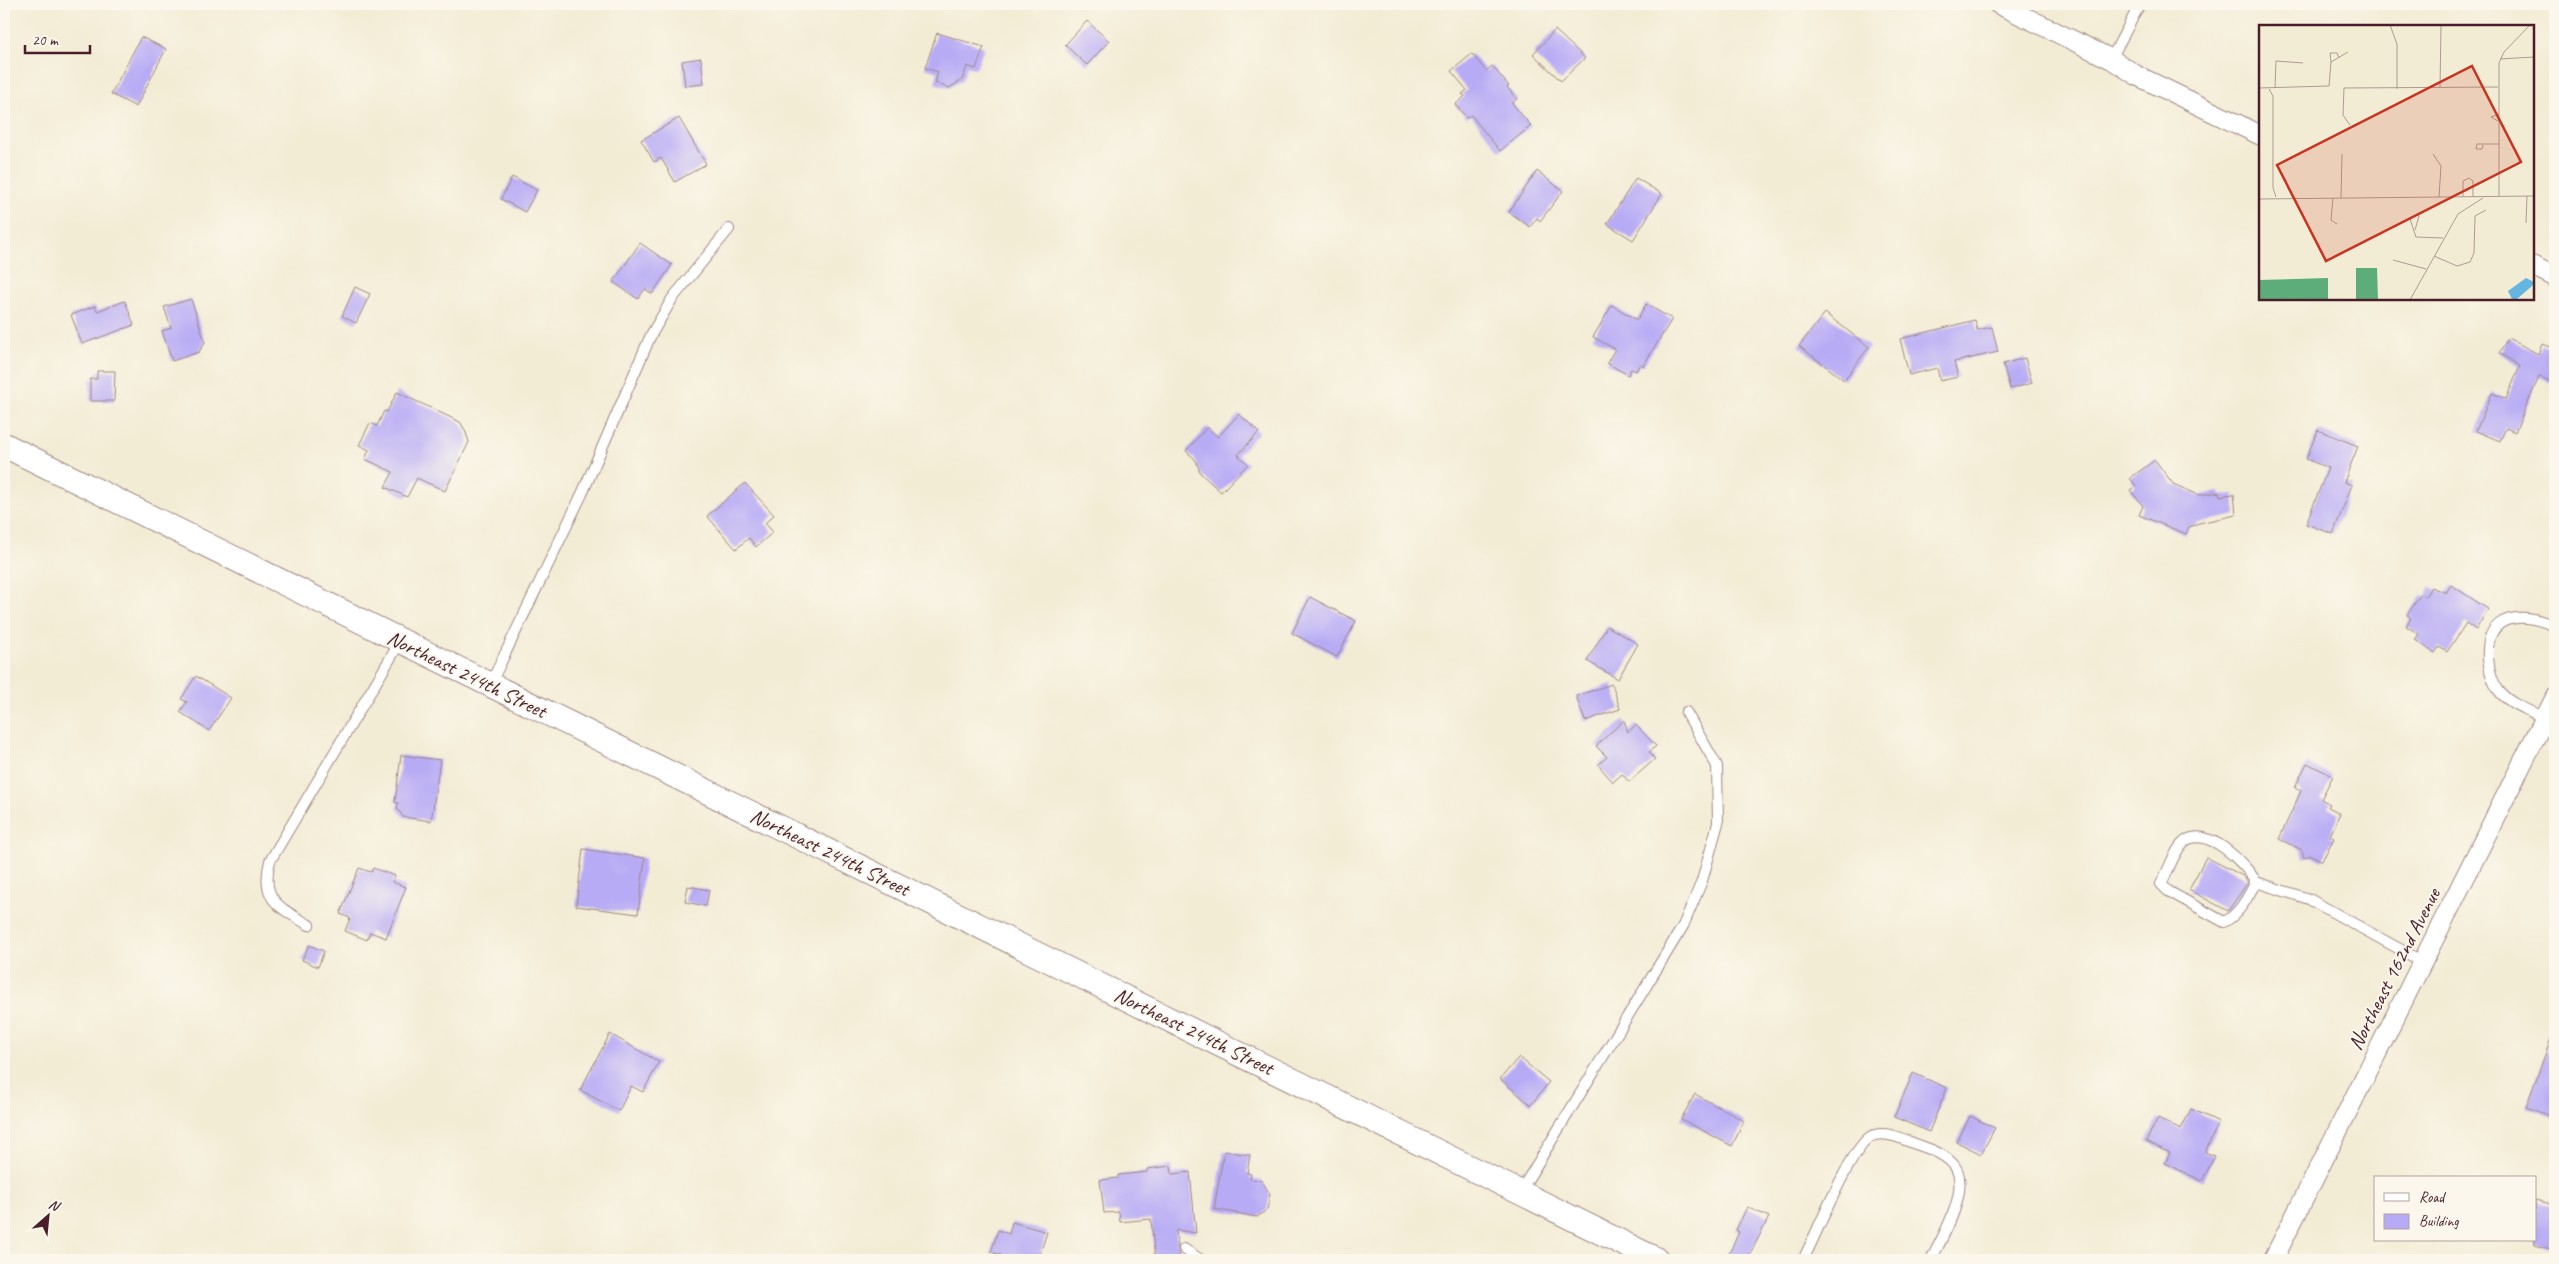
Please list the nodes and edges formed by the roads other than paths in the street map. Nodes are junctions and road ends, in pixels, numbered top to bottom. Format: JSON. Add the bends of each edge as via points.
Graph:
{"nodes":[{"id":1,"x":1998,"y":4,"type":"edge"},
{"id":2,"x":2140,"y":4,"type":"edge"},
{"id":3,"x":2111,"y":59,"type":"junction"},
{"id":4,"x":2259,"y":135,"type":"edge"},
{"id":5,"x":729,"y":229,"type":"dead end"},
{"id":6,"x":2534,"y":266,"type":"edge"},
{"id":7,"x":2555,"y":276,"type":"edge"},
{"id":8,"x":4,"y":446,"type":"edge"},
{"id":9,"x":2555,"y":626,"type":"edge"},
{"id":10,"x":400,"y":642,"type":"junction"},
{"id":11,"x":490,"y":686,"type":"junction"},
{"id":12,"x":2555,"y":698,"type":"edge"},
{"id":13,"x":1686,"y":712,"type":"dead end"},
{"id":14,"x":2545,"y":718,"type":"junction"},
{"id":15,"x":2256,"y":882,"type":"junction"},
{"id":16,"x":309,"y":926,"type":"dead end"},
{"id":17,"x":2423,"y":962,"type":"junction"},
{"id":18,"x":1520,"y":1192,"type":"junction"},
{"id":19,"x":1184,"y":1249,"type":"dead end"},
{"id":20,"x":1201,"y":1260,"type":"edge"},
{"id":21,"x":1657,"y":1260,"type":"edge"},
{"id":22,"x":1803,"y":1260,"type":"edge"},
{"id":23,"x":1931,"y":1260,"type":"edge"},
{"id":24,"x":2273,"y":1260,"type":"edge"}],
"edges":[{"from":1,"to":3,"type":"street"},
{"from":2,"to":3,"type":"lane"},
{"from":3,"to":4,"type":"street","via":[[2136,75]]},
{"from":5,"to":11,"type":"lane","via":[[672,299],[651,335],[582,494]]},
{"from":6,"to":7,"type":"street"},
{"from":8,"to":10,"type":"street","name":"Northeast 244th Street"},
{"from":9,"to":14,"type":"lane","via":[[2518,616],[2502,621],[2491,633],[2488,652],[2489,670],[2498,691]]},
{"from":10,"to":11,"type":"street","name":"Northeast 244th Street"},
{"from":10,"to":16,"type":"lane","via":[[270,861],[266,888],[277,906]]},
{"from":11,"to":18,"type":"street","name":"Northeast 244th Street"},
{"from":12,"to":14,"type":"street","name":"Northeast 162nd Avenue"},
{"from":13,"to":18,"type":"lane","via":[[1717,766],[1718,823],[1702,882],[1683,926]]},
{"from":14,"to":17,"type":"street","name":"Northeast 162nd Avenue"},
{"from":15,"to":15,"type":"lane","via":[[2248,868],[2224,847],[2201,837],[2182,844],[2162,884],[2168,891],[2224,922],[2240,909]]},
{"from":15,"to":17,"type":"lane","via":[[2309,899]]},
{"from":17,"to":24,"type":"street","name":"Northeast 162nd Avenue"},
{"from":18,"to":21,"type":"street","name":"Northeast 244th Street"},
{"from":19,"to":20,"type":"lane"},
{"from":22,"to":23,"type":"lane","via":[[1855,1153],[1871,1137],[1881,1134],[1934,1151],[1952,1162],[1958,1170],[1958,1200]]}]}
